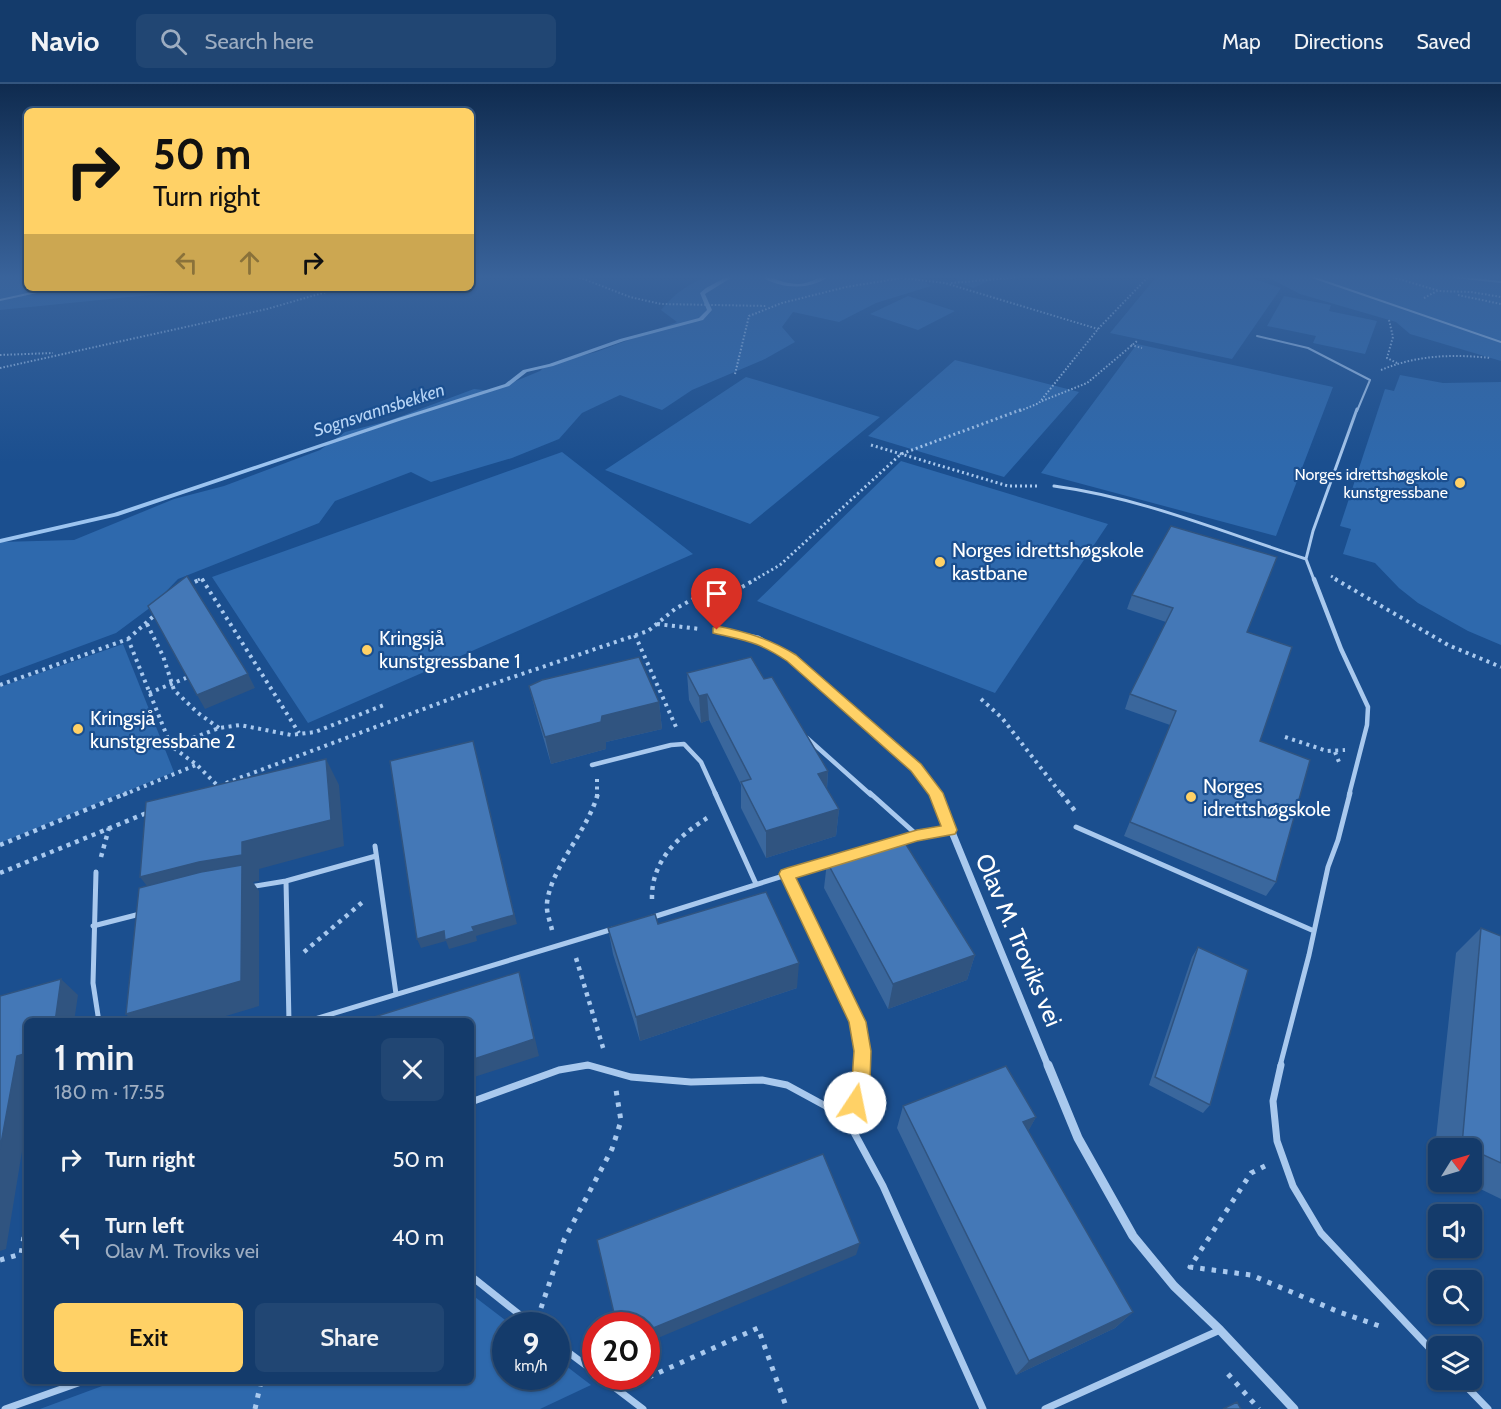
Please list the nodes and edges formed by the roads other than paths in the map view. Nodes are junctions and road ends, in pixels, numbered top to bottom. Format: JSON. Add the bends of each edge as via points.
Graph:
{"nodes":[{"id":1,"x":1265,"y":338,"type":"edge"},
{"id":2,"x":1054,"y":486,"type":"road end"},
{"id":3,"x":1306,"y":561,"type":"junction"},
{"id":4,"x":717,"y":630,"type":"road end"},
{"id":5,"x":804,"y":735,"type":"edge"},
{"id":6,"x":592,"y":765,"type":"road end"},
{"id":7,"x":1076,"y":827,"type":"dead end"},
{"id":8,"x":950,"y":830,"type":"junction"},
{"id":9,"x":917,"y":836,"type":"junction"},
{"id":10,"x":896,"y":842,"type":"edge"},
{"id":11,"x":375,"y":846,"type":"dead end"},
{"id":12,"x":376,"y":856,"type":"junction"},
{"id":13,"x":841,"y":858,"type":"edge"},
{"id":14,"x":96,"y":872,"type":"road end"},
{"id":15,"x":787,"y":874,"type":"junction"},
{"id":16,"x":286,"y":881,"type":"junction"},
{"id":17,"x":756,"y":884,"type":"junction"},
{"id":18,"x":241,"y":889,"type":"edge"},
{"id":19,"x":150,"y":911,"type":"edge"},
{"id":20,"x":639,"y":921,"type":"edge"},
{"id":21,"x":93,"y":926,"type":"junction"},
{"id":22,"x":617,"y":927,"type":"edge"},
{"id":23,"x":1314,"y":931,"type":"junction"},
{"id":24,"x":396,"y":994,"type":"junction"},
{"id":25,"x":98,"y":1018,"type":"edge"},
{"id":26,"x":289,"y":1018,"type":"edge"},
{"id":27,"x":318,"y":1018,"type":"edge"},
{"id":28,"x":474,"y":1101,"type":"edge"},
{"id":29,"x":850,"y":1125,"type":"junction"},
{"id":30,"x":474,"y":1278,"type":"edge"},
{"id":31,"x":516,"y":1312,"type":"edge"},
{"id":32,"x":1220,"y":1330,"type":"junction"},
{"id":33,"x":1428,"y":1346,"type":"edge"},
{"id":34,"x":75,"y":1384,"type":"edge"},
{"id":35,"x":618,"y":1390,"type":"edge"},
{"id":36,"x":1470,"y":1390,"type":"edge"},
{"id":37,"x":5,"y":1409,"type":"edge"},
{"id":38,"x":643,"y":1409,"type":"edge"},
{"id":39,"x":983,"y":1409,"type":"edge"},
{"id":40,"x":1045,"y":1409,"type":"edge"},
{"id":41,"x":1294,"y":1409,"type":"edge"},
{"id":42,"x":1488,"y":1409,"type":"edge"}],
"edges":[{"from":1,"to":3,"type":"lane","via":[[1308,348],[1370,381],[1313,531]]},
{"from":2,"to":3,"type":"lane","via":[[1157,510]]},
{"from":3,"to":23,"type":"lane","via":[[1368,707],[1368,725]]},
{"from":4,"to":8,"type":"street","name":"Olav M. Troviks vei","via":[[759,639],[792,658],[916,768],[936,793]]},
{"from":5,"to":9,"type":"lane"},
{"from":6,"to":17,"type":"lane","via":[[684,744],[701,762]]},
{"from":7,"to":23,"type":"lane"},
{"from":8,"to":9,"type":"lane"},
{"from":8,"to":32,"type":"street","name":"Olav M. Troviks vei","via":[[1078,1138],[1108,1195],[1133,1236],[1174,1286]]},
{"from":9,"to":10,"type":"lane"},
{"from":11,"to":12,"type":"lane"},
{"from":12,"to":16,"type":"lane"},
{"from":12,"to":24,"type":"lane"},
{"from":13,"to":15,"type":"lane"},
{"from":14,"to":21,"type":"lane"},
{"from":15,"to":17,"type":"lane"},
{"from":15,"to":29,"type":"lane","via":[[857,1022],[862,1051],[861,1081]]},
{"from":16,"to":18,"type":"lane"},
{"from":16,"to":26,"type":"lane"},
{"from":17,"to":20,"type":"lane"},
{"from":19,"to":21,"type":"lane"},
{"from":21,"to":25,"type":"lane","via":[[93,983]]},
{"from":22,"to":24,"type":"lane"},
{"from":23,"to":33,"type":"lane","via":[[1273,1101],[1282,1161],[1321,1233]]},
{"from":24,"to":27,"type":"lane"},
{"from":28,"to":29,"type":"lane","via":[[559,1070],[588,1065],[631,1077],[691,1082],[762,1080],[787,1085],[833,1110]]},
{"from":29,"to":39,"type":"lane","via":[[883,1186]]},
{"from":30,"to":31,"type":"lane"},
{"from":32,"to":40,"type":"lane"},
{"from":32,"to":41,"type":"street","name":"Olav M. Troviks vei"},
{"from":34,"to":37,"type":"lane"},
{"from":35,"to":38,"type":"lane"},
{"from":36,"to":42,"type":"lane"}]}
